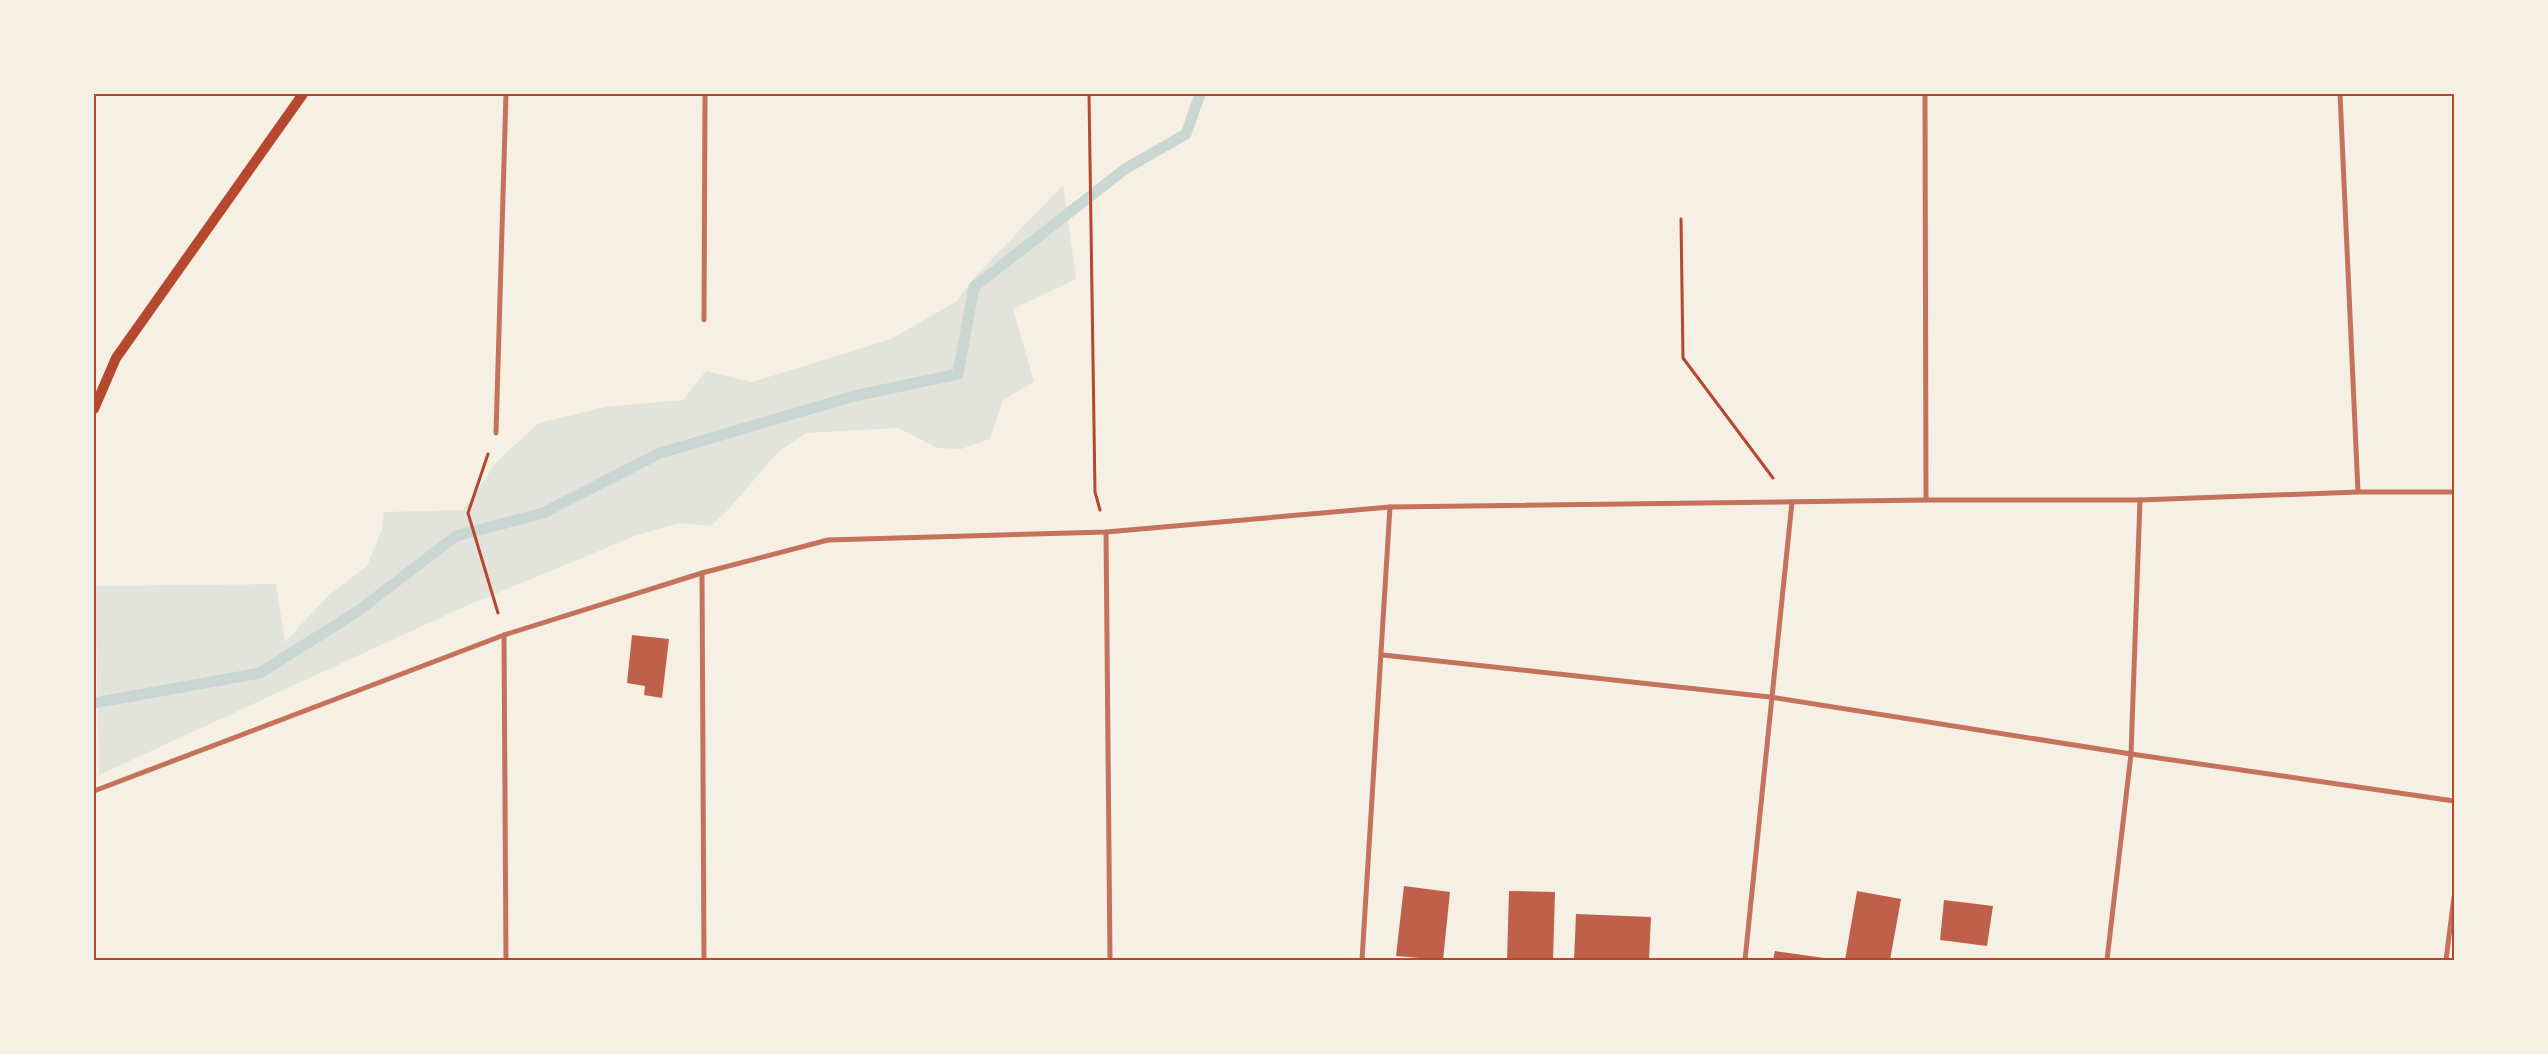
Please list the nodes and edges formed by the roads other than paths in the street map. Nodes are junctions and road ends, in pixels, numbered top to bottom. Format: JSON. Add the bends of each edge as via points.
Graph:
{"nodes":[{"id":1,"x":303,"y":94,"type":"edge"},
{"id":2,"x":506,"y":94,"type":"edge"},
{"id":3,"x":705,"y":94,"type":"edge"},
{"id":4,"x":1925,"y":94,"type":"edge"},
{"id":5,"x":2340,"y":94,"type":"edge"},
{"id":6,"x":704,"y":320,"type":"dead end"},
{"id":7,"x":94,"y":408,"type":"edge"},
{"id":8,"x":496,"y":432,"type":"road end"},
{"id":9,"x":2358,"y":492,"type":"junction"},
{"id":10,"x":2454,"y":492,"type":"edge"},
{"id":11,"x":1926,"y":500,"type":"junction"},
{"id":12,"x":2140,"y":500,"type":"junction"},
{"id":13,"x":1792,"y":502,"type":"junction"},
{"id":14,"x":1390,"y":507,"type":"junction"},
{"id":15,"x":1106,"y":532,"type":"junction"},
{"id":16,"x":702,"y":573,"type":"junction"},
{"id":17,"x":504,"y":635,"type":"junction"},
{"id":18,"x":1383,"y":654,"type":"junction"},
{"id":19,"x":1770,"y":697,"type":"junction"},
{"id":20,"x":2132,"y":754,"type":"junction"},
{"id":21,"x":94,"y":791,"type":"edge"},
{"id":22,"x":2454,"y":801,"type":"edge"},
{"id":23,"x":2454,"y":897,"type":"edge"},
{"id":24,"x":506,"y":960,"type":"edge"},
{"id":25,"x":704,"y":960,"type":"edge"},
{"id":26,"x":1110,"y":960,"type":"edge"},
{"id":27,"x":1362,"y":960,"type":"edge"},
{"id":28,"x":1745,"y":960,"type":"edge"},
{"id":29,"x":2107,"y":960,"type":"edge"},
{"id":30,"x":2446,"y":960,"type":"edge"}],
"edges":[{"from":1,"to":7,"type":"main road","via":[[116,358]]},
{"from":2,"to":8,"type":"street"},
{"from":3,"to":6,"type":"street"},
{"from":4,"to":11,"type":"street"},
{"from":5,"to":9,"type":"street"},
{"from":9,"to":10,"type":"street"},
{"from":9,"to":12,"type":"street"},
{"from":11,"to":12,"type":"street"},
{"from":11,"to":13,"type":"street"},
{"from":12,"to":20,"type":"street"},
{"from":13,"to":14,"type":"street"},
{"from":13,"to":19,"type":"street"},
{"from":14,"to":15,"type":"street"},
{"from":14,"to":18,"type":"street"},
{"from":15,"to":16,"type":"street","via":[[828,540]]},
{"from":15,"to":26,"type":"street"},
{"from":16,"to":17,"type":"street"},
{"from":16,"to":25,"type":"street"},
{"from":17,"to":21,"type":"street"},
{"from":17,"to":24,"type":"street"},
{"from":18,"to":19,"type":"street"},
{"from":18,"to":27,"type":"street"},
{"from":19,"to":20,"type":"street"},
{"from":19,"to":28,"type":"street"},
{"from":20,"to":22,"type":"street"},
{"from":20,"to":29,"type":"street"},
{"from":23,"to":30,"type":"street"}]}
